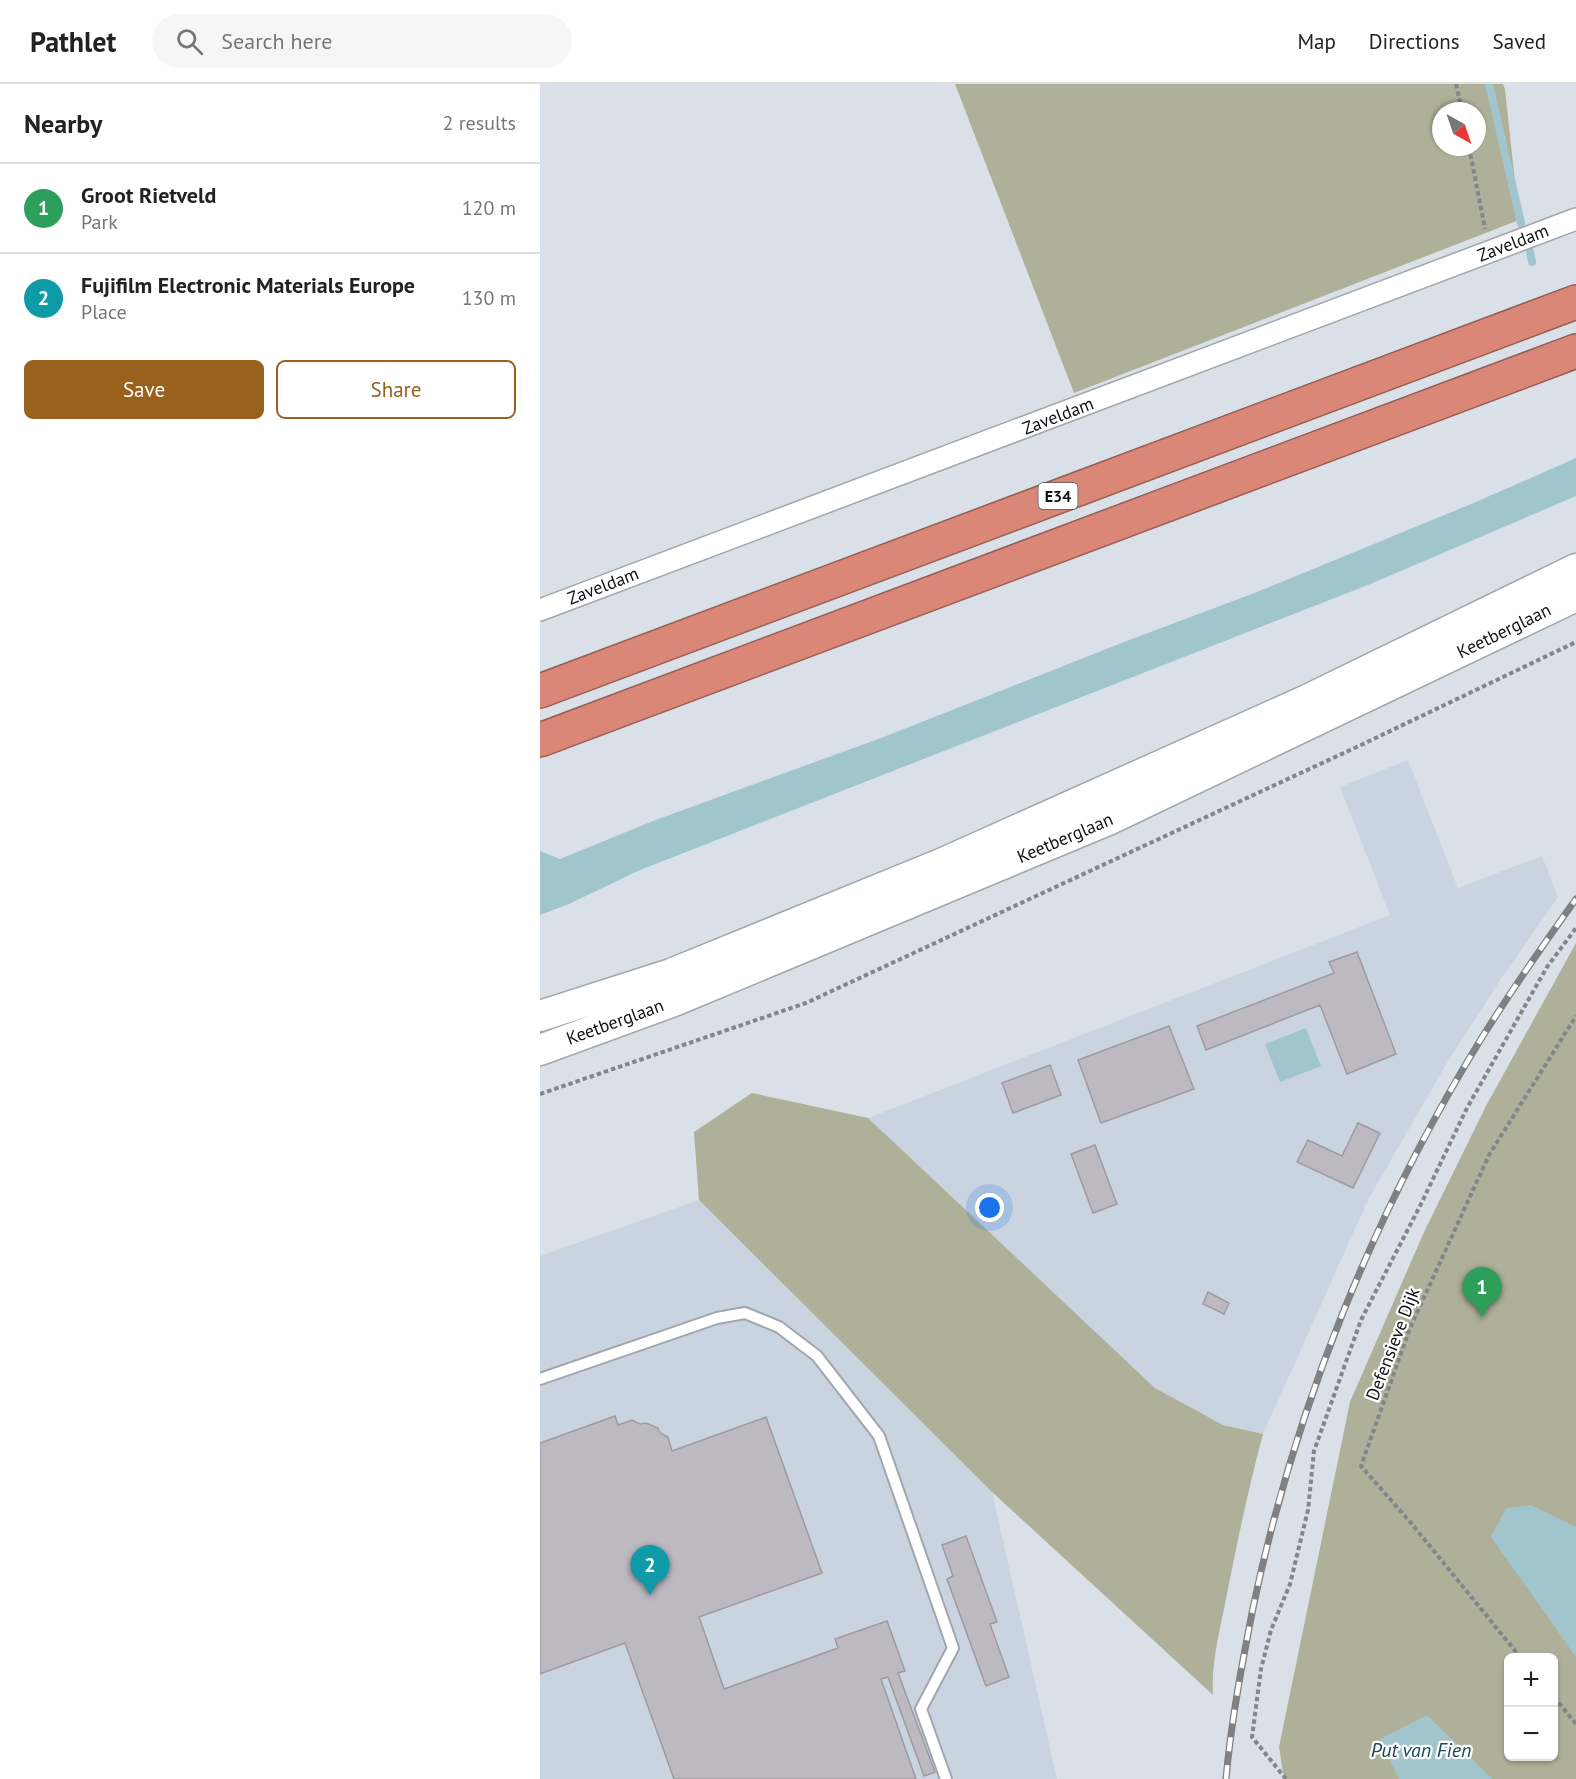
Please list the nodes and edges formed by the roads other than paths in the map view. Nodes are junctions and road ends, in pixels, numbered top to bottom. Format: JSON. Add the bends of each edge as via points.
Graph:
{"nodes":[{"id":1,"x":1576,"y":219,"type":"edge"},
{"id":2,"x":1576,"y":302,"type":"edge"},
{"id":3,"x":1576,"y":351,"type":"edge"},
{"id":4,"x":1576,"y":569,"type":"edge"},
{"id":5,"x":1576,"y":596,"type":"edge"},
{"id":6,"x":540,"y":610,"type":"edge"},
{"id":7,"x":540,"y":691,"type":"edge"},
{"id":8,"x":540,"y":740,"type":"edge"},
{"id":9,"x":540,"y":1016,"type":"edge"},
{"id":10,"x":540,"y":1050,"type":"edge"},
{"id":11,"x":540,"y":1379,"type":"edge"},
{"id":12,"x":946,"y":1779,"type":"edge"}],
"edges":[{"from":1,"to":6,"type":"street","name":"Zaveldam"},
{"from":2,"to":7,"type":"highway","number":"E34"},
{"from":3,"to":8,"type":"highway"},
{"from":4,"to":9,"type":"main road","name":"Keetberglaan","via":[[1305,701],[941,864],[671,974]]},
{"from":5,"to":10,"type":"main road","name":"Keetberglaan","via":[[1108,820],[674,1000]]},
{"from":11,"to":12,"type":"lane","via":[[717,1318],[745,1313],[779,1327],[817,1356],[879,1436],[953,1648],[921,1709]]}]}
